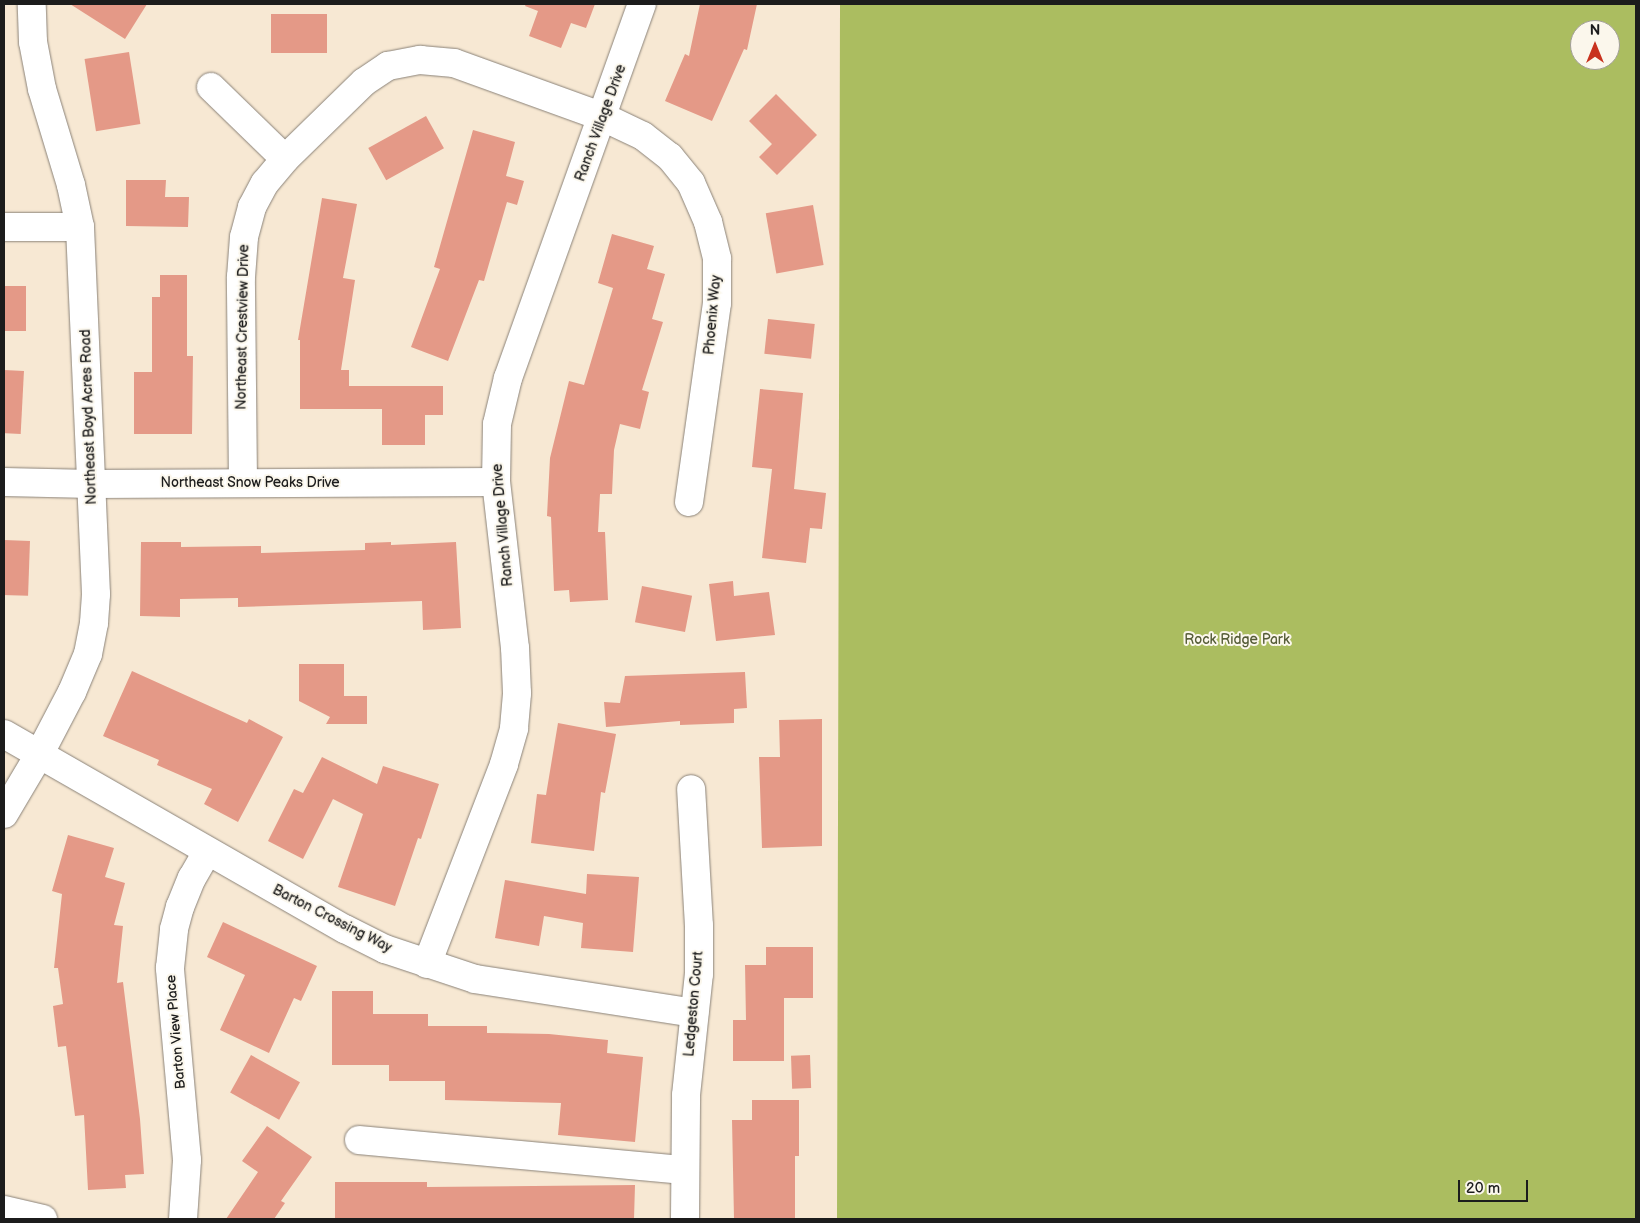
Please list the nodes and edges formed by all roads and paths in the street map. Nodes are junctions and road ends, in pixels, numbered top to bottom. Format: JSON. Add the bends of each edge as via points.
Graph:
{"nodes":[{"id":1,"x":32,"y":4,"type":"edge"},
{"id":2,"x":642,"y":4,"type":"edge"},
{"id":3,"x":211,"y":87,"type":"dead end"},
{"id":4,"x":603,"y":117,"type":"junction"},
{"id":5,"x":285,"y":159,"type":"junction"},
{"id":6,"x":4,"y":227,"type":"edge"},
{"id":7,"x":80,"y":227,"type":"junction"},
{"id":8,"x":4,"y":482,"type":"edge"},
{"id":9,"x":243,"y":482,"type":"junction"},
{"id":10,"x":496,"y":482,"type":"junction"},
{"id":11,"x":92,"y":484,"type":"junction"},
{"id":12,"x":689,"y":502,"type":"dead end"},
{"id":13,"x":4,"y":734,"type":"edge"},
{"id":14,"x":39,"y":755,"type":"junction"},
{"id":15,"x":691,"y":789,"type":"dead end"},
{"id":16,"x":4,"y":814,"type":"edge"},
{"id":17,"x":207,"y":852,"type":"junction"},
{"id":18,"x":427,"y":964,"type":"junction"},
{"id":19,"x":694,"y":1013,"type":"junction"},
{"id":20,"x":359,"y":1140,"type":"dead end"},
{"id":21,"x":684,"y":1170,"type":"junction"},
{"id":22,"x":4,"y":1210,"type":"edge"},
{"id":23,"x":43,"y":1219,"type":"edge"},
{"id":24,"x":183,"y":1219,"type":"edge"},
{"id":25,"x":685,"y":1219,"type":"edge"}],
"edges":[{"from":1,"to":7,"type":"street","name":"Northeast Boyd Acres Road","via":[[33,42],[42,89]]},
{"from":2,"to":4,"type":"street","name":"Ranch Village Drive"},
{"from":3,"to":5,"type":"street"},
{"from":4,"to":5,"type":"street","name":"Northeast Crestview Drive","via":[[454,63],[420,60],[388,66],[364,82]]},
{"from":4,"to":10,"type":"street","name":"Ranch Village Drive","via":[[508,378],[497,424]]},
{"from":4,"to":12,"type":"street","name":"Phoenix Way","via":[[643,136],[670,157],[691,184],[708,222],[717,259],[717,303]]},
{"from":5,"to":9,"type":"street","name":"Northeast Crestview Drive","via":[[252,207],[244,237],[241,277]]},
{"from":6,"to":7,"type":"street"},
{"from":7,"to":11,"type":"street","name":"Northeast Boyd Acres Road"},
{"from":8,"to":11,"type":"street","name":"Northeast Snow Peaks Drive"},
{"from":9,"to":10,"type":"street","name":"Northeast Snow Peaks Drive"},
{"from":9,"to":11,"type":"street","name":"Northeast Snow Peaks Drive"},
{"from":10,"to":18,"type":"street","name":"Ranch Village Drive","via":[[515,648],[517,693],[514,728],[504,764]]},
{"from":11,"to":14,"type":"street","name":"Northeast Boyd Acres Road","via":[[96,594],[93,631],[88,654],[72,692]]},
{"from":13,"to":14,"type":"street","name":"Barton Crossing Way"},
{"from":14,"to":16,"type":"street","name":"Northeast Boyd Acres Road"},
{"from":14,"to":17,"type":"street","name":"Barton Crossing Way"},
{"from":15,"to":19,"type":"street","name":"Ledgeston Court","via":[[699,926],[699,974]]},
{"from":17,"to":18,"type":"street","name":"Barton Crossing Way","via":[[345,930]]},
{"from":17,"to":24,"type":"street","name":"Barton View Place","via":[[180,907],[170,968],[186,1160]]},
{"from":18,"to":19,"type":"street","name":"Barton Crossing Way","via":[[475,979]]},
{"from":19,"to":21,"type":"street","name":"Ledgeston Court","via":[[686,1095]]},
{"from":20,"to":21,"type":"street"},
{"from":21,"to":25,"type":"street","name":"Ledgeston Court"},
{"from":22,"to":23,"type":"street"}]}
